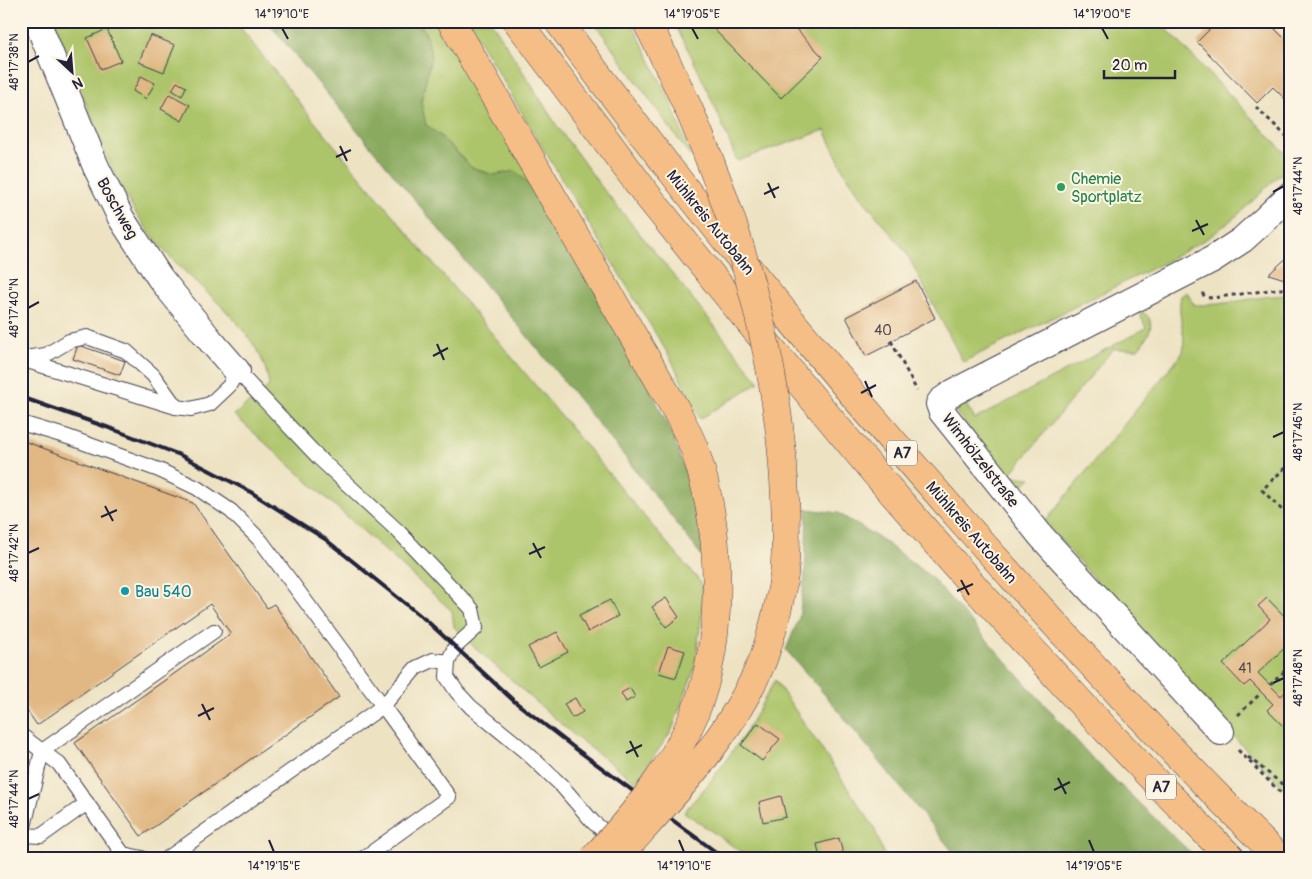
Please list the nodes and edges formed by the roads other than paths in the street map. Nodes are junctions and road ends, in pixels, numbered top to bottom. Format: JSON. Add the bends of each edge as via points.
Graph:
{"nodes":[{"id":1,"x":38,"y":21,"type":"edge"},
{"id":2,"x":451,"y":21,"type":"edge"},
{"id":3,"x":517,"y":21,"type":"edge"},
{"id":4,"x":558,"y":21,"type":"edge"},
{"id":5,"x":646,"y":21,"type":"edge"},
{"id":6,"x":1291,"y":194,"type":"edge"},
{"id":7,"x":21,"y":359,"type":"edge"},
{"id":8,"x":237,"y":371,"type":"junction"},
{"id":9,"x":176,"y":407,"type":"junction"},
{"id":10,"x":21,"y":423,"type":"edge"},
{"id":11,"x":214,"y":631,"type":"dead end"},
{"id":12,"x":448,"y":662,"type":"junction"},
{"id":13,"x":383,"y":706,"type":"junction"},
{"id":14,"x":1221,"y":732,"type":"road end"},
{"id":15,"x":21,"y":735,"type":"edge"},
{"id":16,"x":42,"y":752,"type":"junction"},
{"id":17,"x":86,"y":803,"type":"junction"},
{"id":18,"x":22,"y":835,"type":"edge"},
{"id":19,"x":142,"y":858,"type":"edge"},
{"id":20,"x":168,"y":858,"type":"edge"},
{"id":21,"x":364,"y":858,"type":"edge"},
{"id":22,"x":594,"y":858,"type":"edge"},
{"id":23,"x":617,"y":858,"type":"edge"},
{"id":24,"x":637,"y":858,"type":"edge"},
{"id":25,"x":1231,"y":858,"type":"edge"},
{"id":26,"x":1278,"y":858,"type":"edge"}],
"edges":[{"from":1,"to":8,"type":"street","name":"Boschweg","via":[[96,167],[121,218],[160,278]]},
{"from":2,"to":22,"type":"highway","bridge":true,"via":[[676,410],[693,447],[711,512],[717,598],[712,653],[698,707],[675,755],[639,806]]},
{"from":3,"to":25,"type":"highway","name":"Mühlkreis Autobahn","number":"A7","via":[[653,202],[875,473],[1092,715]]},
{"from":4,"to":26,"type":"highway","name":"Mühlkreis Autobahn","number":"A7","via":[[672,173],[789,320],[908,459],[1049,619]]},
{"from":5,"to":23,"type":"highway","bridge":true,"via":[[677,83],[719,182],[760,323],[771,370],[783,463],[784,574],[780,601],[762,662],[746,697],[706,757]]},
{"from":6,"to":14,"type":"street","name":"Wimhölzelstraße","via":[[1246,236],[1213,259],[954,392],[939,404],[942,412],[1041,536]]},
{"from":7,"to":9,"type":"lane"},
{"from":7,"to":9,"type":"lane","via":[[46,355],[69,341],[87,337],[126,351],[153,375]]},
{"from":8,"to":9,"type":"lane","via":[[229,386],[210,404],[191,409]]},
{"from":8,"to":12,"type":"lane","via":[[319,458],[399,532],[472,609],[476,628],[455,647]]},
{"from":10,"to":13,"type":"lane","via":[[159,470],[197,488],[230,511],[261,541]]},
{"from":11,"to":16,"type":"lane"},
{"from":12,"to":13,"type":"lane","via":[[433,660],[416,668]]},
{"from":12,"to":24,"type":"lane","via":[[448,677],[457,692],[561,785],[593,822]]},
{"from":13,"to":20,"type":"lane"},
{"from":13,"to":21,"type":"lane","via":[[449,797]]},
{"from":15,"to":16,"type":"lane"},
{"from":16,"to":17,"type":"lane","via":[[59,764]]},
{"from":16,"to":18,"type":"lane"},
{"from":17,"to":18,"type":"lane","via":[[41,836]]},
{"from":17,"to":19,"type":"lane","via":[[123,854]]}]}
